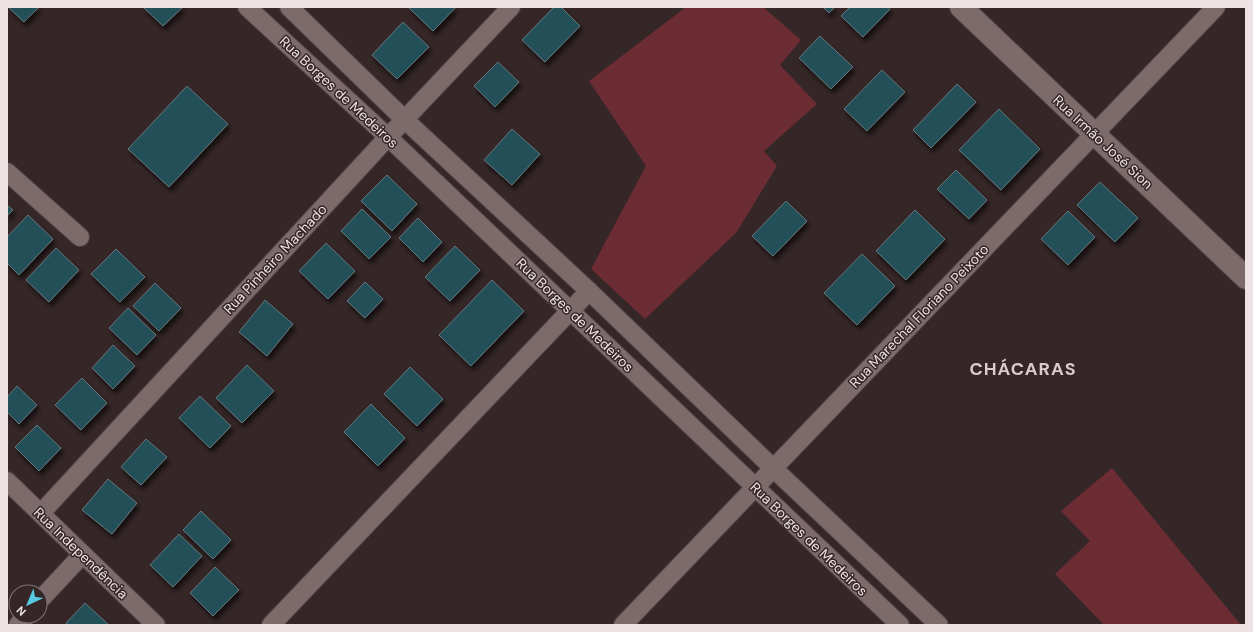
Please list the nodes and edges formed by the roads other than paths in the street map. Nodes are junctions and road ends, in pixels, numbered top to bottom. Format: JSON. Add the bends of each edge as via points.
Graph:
{"nodes":[{"id":1,"x":247,"y":7,"type":"edge"},
{"id":2,"x":289,"y":7,"type":"edge"},
{"id":3,"x":511,"y":7,"type":"edge"},
{"id":4,"x":961,"y":7,"type":"edge"},
{"id":5,"x":1216,"y":7,"type":"edge"},
{"id":6,"x":405,"y":120,"type":"junction"},
{"id":7,"x":1094,"y":133,"type":"junction"},
{"id":8,"x":388,"y":137,"type":"junction"},
{"id":9,"x":7,"y":172,"type":"edge"},
{"id":10,"x":80,"y":237,"type":"dead end"},
{"id":11,"x":1246,"y":278,"type":"edge"},
{"id":12,"x":589,"y":291,"type":"junction"},
{"id":13,"x":570,"y":311,"type":"junction"},
{"id":14,"x":773,"y":468,"type":"junction"},
{"id":15,"x":7,"y":481,"type":"edge"},
{"id":16,"x":755,"y":487,"type":"junction"},
{"id":17,"x":41,"y":513,"type":"junction"},
{"id":18,"x":82,"y":555,"type":"junction"},
{"id":19,"x":48,"y":591,"type":"edge"},
{"id":20,"x":156,"y":625,"type":"edge"},
{"id":21,"x":272,"y":625,"type":"edge"},
{"id":22,"x":623,"y":625,"type":"edge"},
{"id":23,"x":900,"y":625,"type":"edge"},
{"id":24,"x":939,"y":625,"type":"edge"}],
"edges":[{"from":1,"to":8,"type":"street","name":"Rua Borges de Medeiros"},
{"from":2,"to":6,"type":"street","name":"Rua Borges de Medeiros"},
{"from":3,"to":6,"type":"street","name":"Rua Pinheiro Machado"},
{"from":4,"to":7,"type":"street","name":"Rua Irmão José Sion"},
{"from":5,"to":7,"type":"street","name":"Rua Marechal Floriano Peixoto"},
{"from":6,"to":8,"type":"street","name":"Rua Pinheiro Machado"},
{"from":6,"to":12,"type":"street","name":"Rua Borges de Medeiros"},
{"from":7,"to":11,"type":"street","name":"Rua Irmão José Sion"},
{"from":7,"to":14,"type":"street","name":"Rua Marechal Floriano Peixoto"},
{"from":8,"to":13,"type":"street","name":"Rua Borges de Medeiros"},
{"from":8,"to":17,"type":"street","name":"Rua Pinheiro Machado"},
{"from":9,"to":10,"type":"street"},
{"from":12,"to":13,"type":"street"},
{"from":12,"to":14,"type":"street","name":"Rua Borges de Medeiros"},
{"from":13,"to":16,"type":"street","name":"Rua Borges de Medeiros"},
{"from":13,"to":21,"type":"street"},
{"from":14,"to":16,"type":"street","name":"Rua Marechal Floriano Peixoto"},
{"from":14,"to":24,"type":"street","name":"Rua Borges de Medeiros"},
{"from":15,"to":17,"type":"street","name":"Rua Independência"},
{"from":16,"to":22,"type":"street","name":"Rua Marechal Floriano Peixoto"},
{"from":16,"to":23,"type":"street","name":"Rua Borges de Medeiros"},
{"from":17,"to":18,"type":"street","name":"Rua Independência"},
{"from":18,"to":19,"type":"street"},
{"from":18,"to":20,"type":"street","name":"Rua Independência"}]}
